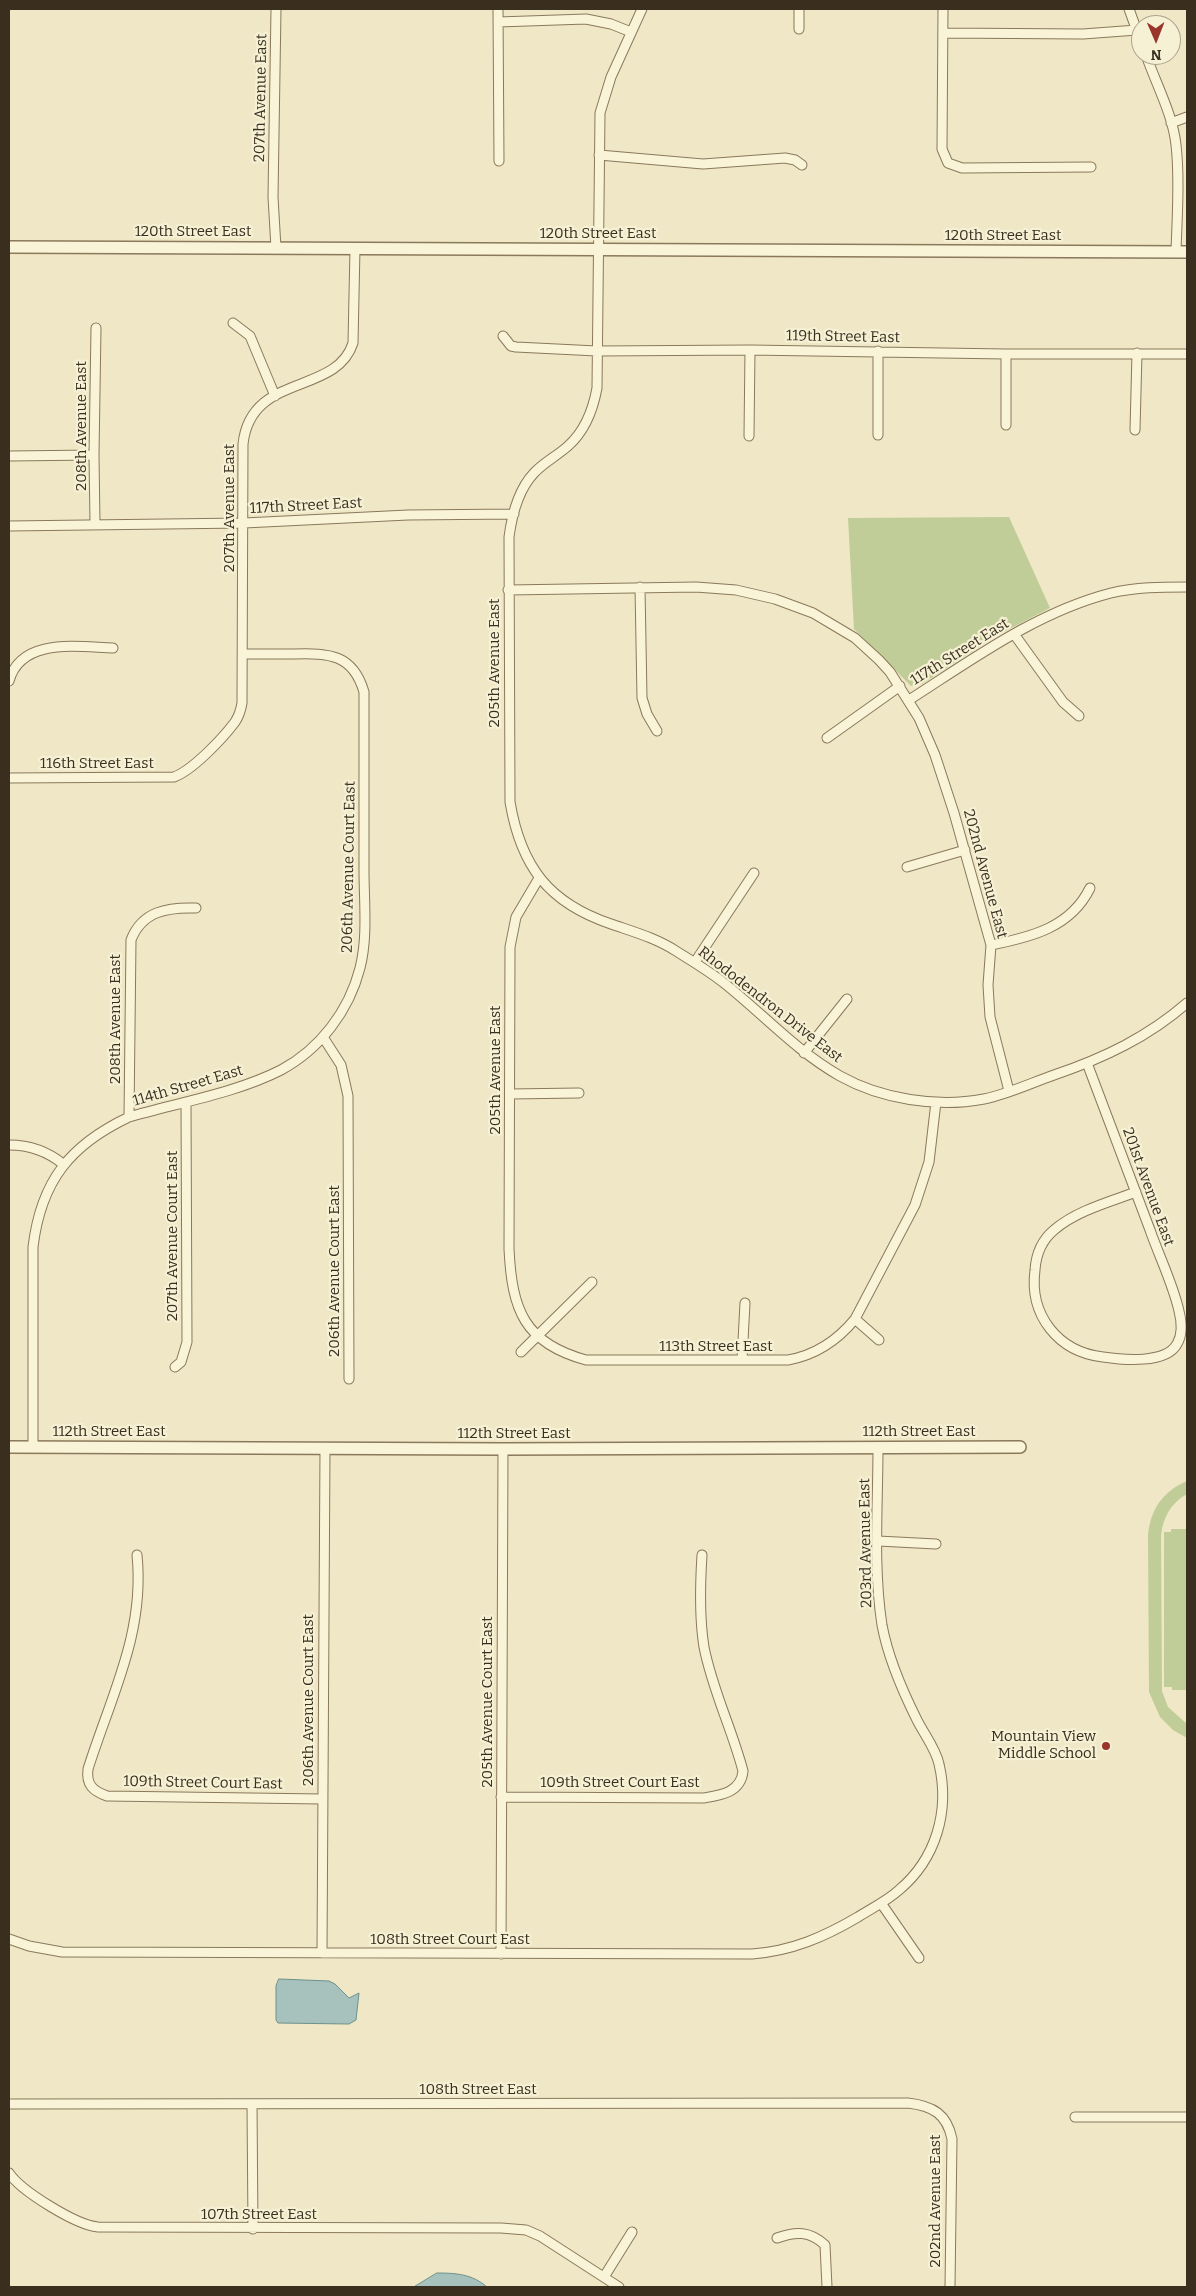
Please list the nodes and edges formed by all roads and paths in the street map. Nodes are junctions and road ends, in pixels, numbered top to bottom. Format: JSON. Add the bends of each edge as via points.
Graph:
{"nodes":[{"id":1,"x":276,"y":9,"type":"edge"},
{"id":2,"x":498,"y":9,"type":"edge"},
{"id":3,"x":642,"y":9,"type":"edge"},
{"id":4,"x":799,"y":9,"type":"edge"},
{"id":5,"x":943,"y":9,"type":"edge"},
{"id":6,"x":498,"y":22,"type":"junction"},
{"id":7,"x":799,"y":29,"type":"dead end"},
{"id":8,"x":1131,"y":30,"type":"edge"},
{"id":9,"x":631,"y":32,"type":"junction"},
{"id":10,"x":943,"y":33,"type":"junction"},
{"id":11,"x":1150,"y":65,"type":"edge"},
{"id":12,"x":1187,"y":117,"type":"edge"},
{"id":13,"x":1170,"y":123,"type":"junction"},
{"id":14,"x":599,"y":156,"type":"junction"},
{"id":15,"x":498,"y":162,"type":"dead end"},
{"id":16,"x":802,"y":165,"type":"dead end"},
{"id":17,"x":1091,"y":167,"type":"dead end"},
{"id":18,"x":9,"y":246,"type":"edge"},
{"id":19,"x":276,"y":248,"type":"junction"},
{"id":20,"x":355,"y":248,"type":"junction"},
{"id":21,"x":599,"y":249,"type":"junction"},
{"id":22,"x":1182,"y":252,"type":"edge"},
{"id":23,"x":233,"y":323,"type":"dead end"},
{"id":24,"x":96,"y":328,"type":"dead end"},
{"id":25,"x":503,"y":336,"type":"dead end"},
{"id":26,"x":750,"y":350,"type":"junction"},
{"id":27,"x":597,"y":351,"type":"junction"},
{"id":28,"x":878,"y":351,"type":"junction"},
{"id":29,"x":1137,"y":353,"type":"junction"},
{"id":30,"x":1006,"y":354,"type":"junction"},
{"id":31,"x":1187,"y":354,"type":"edge"},
{"id":32,"x":275,"y":396,"type":"junction"},
{"id":33,"x":1006,"y":425,"type":"dead end"},
{"id":34,"x":1135,"y":430,"type":"dead end"},
{"id":35,"x":878,"y":435,"type":"dead end"},
{"id":36,"x":749,"y":436,"type":"dead end"},
{"id":37,"x":94,"y":455,"type":"junction"},
{"id":38,"x":9,"y":456,"type":"edge"},
{"id":39,"x":514,"y":514,"type":"junction"},
{"id":40,"x":244,"y":523,"type":"junction"},
{"id":41,"x":95,"y":524,"type":"junction"},
{"id":42,"x":9,"y":526,"type":"edge"},
{"id":43,"x":640,"y":587,"type":"junction"},
{"id":44,"x":1187,"y":587,"type":"edge"},
{"id":45,"x":508,"y":590,"type":"junction"},
{"id":46,"x":1014,"y":634,"type":"junction"},
{"id":47,"x":113,"y":648,"type":"dead end"},
{"id":48,"x":243,"y":654,"type":"junction"},
{"id":49,"x":9,"y":681,"type":"edge"},
{"id":50,"x":900,"y":686,"type":"junction"},
{"id":51,"x":909,"y":700,"type":"junction"},
{"id":52,"x":1079,"y":716,"type":"dead end"},
{"id":53,"x":657,"y":731,"type":"dead end"},
{"id":54,"x":827,"y":738,"type":"dead end"},
{"id":55,"x":184,"y":773,"type":"joint"},
{"id":56,"x":9,"y":778,"type":"edge"},
{"id":57,"x":965,"y":850,"type":"junction"},
{"id":58,"x":907,"y":867,"type":"dead end"},
{"id":59,"x":754,"y":872,"type":"dead end"},
{"id":60,"x":539,"y":878,"type":"junction"},
{"id":61,"x":1090,"y":888,"type":"dead end"},
{"id":62,"x":196,"y":908,"type":"dead end"},
{"id":63,"x":991,"y":945,"type":"junction"},
{"id":64,"x":695,"y":962,"type":"junction"},
{"id":65,"x":846,"y":999,"type":"dead end"},
{"id":66,"x":1187,"y":1003,"type":"edge"},
{"id":67,"x":323,"y":1037,"type":"junction"},
{"id":68,"x":804,"y":1053,"type":"junction"},
{"id":69,"x":1087,"y":1063,"type":"junction"},
{"id":70,"x":1009,"y":1091,"type":"junction"},
{"id":71,"x":579,"y":1093,"type":"dead end"},
{"id":72,"x":510,"y":1094,"type":"junction"},
{"id":73,"x":186,"y":1102,"type":"junction"},
{"id":74,"x":936,"y":1102,"type":"junction"},
{"id":75,"x":129,"y":1117,"type":"junction"},
{"id":76,"x":9,"y":1146,"type":"edge"},
{"id":77,"x":63,"y":1164,"type":"junction"},
{"id":78,"x":1136,"y":1192,"type":"junction"},
{"id":79,"x":592,"y":1282,"type":"dead end"},
{"id":80,"x":745,"y":1302,"type":"dead end"},
{"id":81,"x":855,"y":1318,"type":"junction"},
{"id":82,"x":538,"y":1335,"type":"junction"},
{"id":83,"x":879,"y":1340,"type":"dead end"},
{"id":84,"x":521,"y":1352,"type":"dead end"},
{"id":85,"x":742,"y":1360,"type":"junction"},
{"id":86,"x":175,"y":1367,"type":"dead end"},
{"id":87,"x":349,"y":1379,"type":"dead end"},
{"id":88,"x":9,"y":1447,"type":"edge"},
{"id":89,"x":33,"y":1447,"type":"junction"},
{"id":90,"x":878,"y":1447,"type":"junction"},
{"id":91,"x":1020,"y":1447,"type":"dead end"},
{"id":92,"x":325,"y":1448,"type":"junction"},
{"id":93,"x":503,"y":1450,"type":"junction"},
{"id":94,"x":878,"y":1541,"type":"junction"},
{"id":95,"x":936,"y":1544,"type":"dead end"},
{"id":96,"x":137,"y":1555,"type":"dead end"},
{"id":97,"x":702,"y":1555,"type":"dead end"},
{"id":98,"x":501,"y":1797,"type":"junction"},
{"id":99,"x":322,"y":1799,"type":"junction"},
{"id":100,"x":881,"y":1903,"type":"junction"},
{"id":101,"x":9,"y":1939,"type":"edge"},
{"id":102,"x":322,"y":1953,"type":"junction"},
{"id":103,"x":501,"y":1954,"type":"junction"},
{"id":104,"x":919,"y":1958,"type":"dead end"},
{"id":105,"x":9,"y":2104,"type":"edge"},
{"id":106,"x":252,"y":2104,"type":"junction"},
{"id":107,"x":1075,"y":2117,"type":"dead end"},
{"id":108,"x":1187,"y":2117,"type":"edge"},
{"id":109,"x":943,"y":2118,"type":"joint"},
{"id":110,"x":9,"y":2173,"type":"edge"},
{"id":111,"x":253,"y":2229,"type":"junction"},
{"id":112,"x":632,"y":2232,"type":"dead end"},
{"id":113,"x":777,"y":2238,"type":"dead end"},
{"id":114,"x":604,"y":2277,"type":"junction"},
{"id":115,"x":619,"y":2287,"type":"edge"},
{"id":116,"x":827,"y":2287,"type":"edge"},
{"id":117,"x":950,"y":2287,"type":"edge"}],
"edges":[{"from":1,"to":19,"type":"street","name":"207th Avenue East","via":[[273,198]]},
{"from":2,"to":6,"type":"street"},
{"from":3,"to":9,"type":"street","name":"205th Avenue East"},
{"from":4,"to":7,"type":"street"},
{"from":5,"to":10,"type":"street"},
{"from":6,"to":9,"type":"street","via":[[586,19]]},
{"from":6,"to":15,"type":"street"},
{"from":8,"to":10,"type":"street","via":[[1083,34]]},
{"from":9,"to":14,"type":"street","name":"205th Avenue East","via":[[610,77],[602,107]]},
{"from":10,"to":17,"type":"street","via":[[942,149],[948,163],[962,168]]},
{"from":11,"to":13,"type":"street"},
{"from":12,"to":13,"type":"street"},
{"from":13,"to":22,"type":"street","via":[[1176,145]]},
{"from":14,"to":16,"type":"street","via":[[703,164],[785,158]]},
{"from":14,"to":21,"type":"street","name":"205th Avenue East"},
{"from":18,"to":19,"type":"street","name":"120th Street East"},
{"from":19,"to":20,"type":"street","name":"120th Street East"},
{"from":20,"to":21,"type":"street","name":"120th Street East"},
{"from":20,"to":32,"type":"street","name":"207th Avenue East","via":[[351,350],[344,361],[333,368]]},
{"from":21,"to":22,"type":"street","name":"120th Street East"},
{"from":21,"to":27,"type":"street","name":"205th Avenue East"},
{"from":23,"to":32,"type":"street","via":[[250,336]]},
{"from":24,"to":37,"type":"street","name":"208th Avenue East"},
{"from":25,"to":27,"type":"street","name":"119th Street East","via":[[516,347]]},
{"from":26,"to":27,"type":"street","name":"119th Street East"},
{"from":26,"to":28,"type":"street","name":"119th Street East"},
{"from":26,"to":36,"type":"street"},
{"from":27,"to":39,"type":"street","name":"205th Avenue East","via":[[597,388],[587,421],[567,447],[534,473],[522,489]]},
{"from":28,"to":30,"type":"street","name":"119th Street East"},
{"from":28,"to":35,"type":"street"},
{"from":29,"to":30,"type":"street","name":"119th Street East"},
{"from":29,"to":31,"type":"street","name":"119th Street East"},
{"from":29,"to":34,"type":"street"},
{"from":30,"to":33,"type":"street"},
{"from":32,"to":40,"type":"street","name":"207th Avenue East","via":[[257,408],[246,426],[243,444]]},
{"from":37,"to":38,"type":"street"},
{"from":37,"to":41,"type":"street","name":"208th Avenue East"},
{"from":39,"to":40,"type":"street","name":"117th Street East","via":[[408,514]]},
{"from":39,"to":45,"type":"street","name":"205th Avenue East","via":[[509,536]]},
{"from":40,"to":41,"type":"street","name":"117th Street East"},
{"from":40,"to":48,"type":"street","name":"207th Avenue East"},
{"from":41,"to":42,"type":"street","name":"117th Street East"},
{"from":43,"to":45,"type":"street","name":"117th Street East"},
{"from":43,"to":50,"type":"street","name":"117th Street East","via":[[716,588],[756,594],[794,605],[828,620],[855,638]]},
{"from":43,"to":53,"type":"street","via":[[642,698],[646,714]]},
{"from":44,"to":46,"type":"street","name":"117th Street East","via":[[1112,593],[1051,614]]},
{"from":45,"to":60,"type":"street","name":"205th Avenue East","via":[[510,802],[522,851]]},
{"from":46,"to":51,"type":"street","name":"117th Street East"},
{"from":46,"to":52,"type":"street","via":[[1063,702]]},
{"from":47,"to":49,"type":"street","via":[[38,650],[16,665]]},
{"from":48,"to":55,"type":"street","name":"207th Avenue East","via":[[242,703],[236,720]]},
{"from":48,"to":67,"type":"street","name":"206th Avenue Court East","via":[[323,653],[341,659],[354,671],[364,692],[363,955],[353,989]]},
{"from":50,"to":51,"type":"street","name":"117th Street East"},
{"from":50,"to":54,"type":"street"},
{"from":51,"to":57,"type":"street","name":"202nd Avenue East","via":[[935,754]]},
{"from":55,"to":56,"type":"street","name":"116th Street East","via":[[165,778]]},
{"from":57,"to":58,"type":"street"},
{"from":57,"to":63,"type":"street","name":"202nd Avenue East"},
{"from":59,"to":64,"type":"street"},
{"from":60,"to":64,"type":"street","name":"Rhododendron Drive East","via":[[571,906],[654,939]]},
{"from":60,"to":72,"type":"street","name":"205th Avenue East","via":[[516,917],[510,948]]},
{"from":61,"to":63,"type":"street","via":[[1077,910],[1061,923],[1028,936]]},
{"from":62,"to":75,"type":"street","name":"208th Avenue East","via":[[153,912],[138,926],[131,940]]},
{"from":63,"to":70,"type":"street","name":"202nd Avenue East","via":[[990,1017]]},
{"from":64,"to":68,"type":"street","name":"Rhododendron Drive East"},
{"from":65,"to":68,"type":"street"},
{"from":66,"to":69,"type":"street","name":"Rhododendron Drive East","via":[[1148,1034]]},
{"from":67,"to":73,"type":"street","name":"114th Street East","via":[[281,1070]]},
{"from":67,"to":87,"type":"street","name":"206th Avenue Court East","via":[[341,1065],[348,1096]]},
{"from":68,"to":74,"type":"street","name":"Rhododendron Drive East","via":[[840,1076],[872,1091]]},
{"from":69,"to":70,"type":"street","name":"Rhododendron Drive East"},
{"from":69,"to":78,"type":"street","name":"201st Avenue East"},
{"from":70,"to":74,"type":"street","name":"Rhododendron Drive East","via":[[984,1099]]},
{"from":71,"to":72,"type":"street"},
{"from":72,"to":82,"type":"street","name":"205th Avenue East","via":[[512,1281],[518,1308]]},
{"from":73,"to":75,"type":"street","name":"114th Street East"},
{"from":73,"to":86,"type":"street","name":"207th Avenue Court East","via":[[187,1342],[181,1362]]},
{"from":74,"to":81,"type":"street","via":[[929,1162],[915,1205]]},
{"from":75,"to":77,"type":"street","name":"114th Street East","via":[[94,1136]]},
{"from":76,"to":77,"type":"street","via":[[30,1147],[53,1156]]},
{"from":77,"to":89,"type":"street","name":"114th Street East","via":[[45,1194],[33,1246]]},
{"from":78,"to":78,"type":"street","name":"201st Avenue East","via":[[1069,1220],[1049,1235],[1043,1244],[1036,1263],[1034,1290],[1037,1306],[1045,1324],[1057,1338],[1076,1350],[1102,1357],[1145,1359],[1162,1356],[1174,1350],[1182,1331],[1179,1312]]},
{"from":79,"to":82,"type":"street"},
{"from":80,"to":85,"type":"street"},
{"from":81,"to":83,"type":"street"},
{"from":81,"to":85,"type":"street","name":"113th Street East","via":[[836,1339],[810,1354],[788,1360]]},
{"from":82,"to":84,"type":"street"},
{"from":82,"to":85,"type":"street","name":"113th Street East","via":[[555,1350],[586,1360]]},
{"from":88,"to":89,"type":"street","name":"112th Street East"},
{"from":89,"to":92,"type":"street","name":"112th Street East"},
{"from":90,"to":91,"type":"street","name":"112th Street East"},
{"from":90,"to":93,"type":"street","name":"112th Street East"},
{"from":90,"to":94,"type":"street","name":"203rd Avenue East"},
{"from":92,"to":93,"type":"street","name":"112th Street East"},
{"from":92,"to":99,"type":"street","name":"206th Avenue Court East"},
{"from":93,"to":98,"type":"street","name":"205th Avenue Court East"},
{"from":94,"to":95,"type":"street"},
{"from":94,"to":100,"type":"street","name":"203rd Avenue East","via":[[882,1625],[889,1652],[913,1712],[939,1762],[944,1793],[941,1823],[926,1860],[915,1875]]},
{"from":96,"to":99,"type":"street","name":"109th Street Court East","via":[[134,1630],[126,1663],[88,1769],[88,1783],[94,1791],[107,1796]]},
{"from":97,"to":98,"type":"street","name":"109th Street Court East","via":[[700,1609],[704,1647],[743,1771],[736,1788],[720,1796],[704,1798]]},
{"from":98,"to":103,"type":"street","name":"205th Avenue Court East"},
{"from":99,"to":102,"type":"street","name":"206th Avenue Court East"},
{"from":100,"to":103,"type":"street","name":"108th Street Court East","via":[[819,1938],[773,1952]]},
{"from":100,"to":104,"type":"street"},
{"from":101,"to":102,"type":"street","name":"108th Street Court East","via":[[62,1952]]},
{"from":102,"to":103,"type":"street","name":"108th Street Court East"},
{"from":105,"to":106,"type":"street","name":"108th Street East"},
{"from":106,"to":109,"type":"street","name":"108th Street East","via":[[908,2102],[930,2108]]},
{"from":106,"to":111,"type":"street"},
{"from":107,"to":108,"type":"street"},
{"from":109,"to":117,"type":"street","name":"202nd Avenue East","via":[[950,2126],[952,2139]]},
{"from":110,"to":111,"type":"street","name":"107th Street East","via":[[22,2187],[81,2224]]},
{"from":111,"to":114,"type":"street","name":"107th Street East","via":[[526,2230]]},
{"from":112,"to":114,"type":"street"},
{"from":113,"to":116,"type":"street","via":[[798,2232],[819,2239],[825,2245]]},
{"from":114,"to":115,"type":"street"}]}
